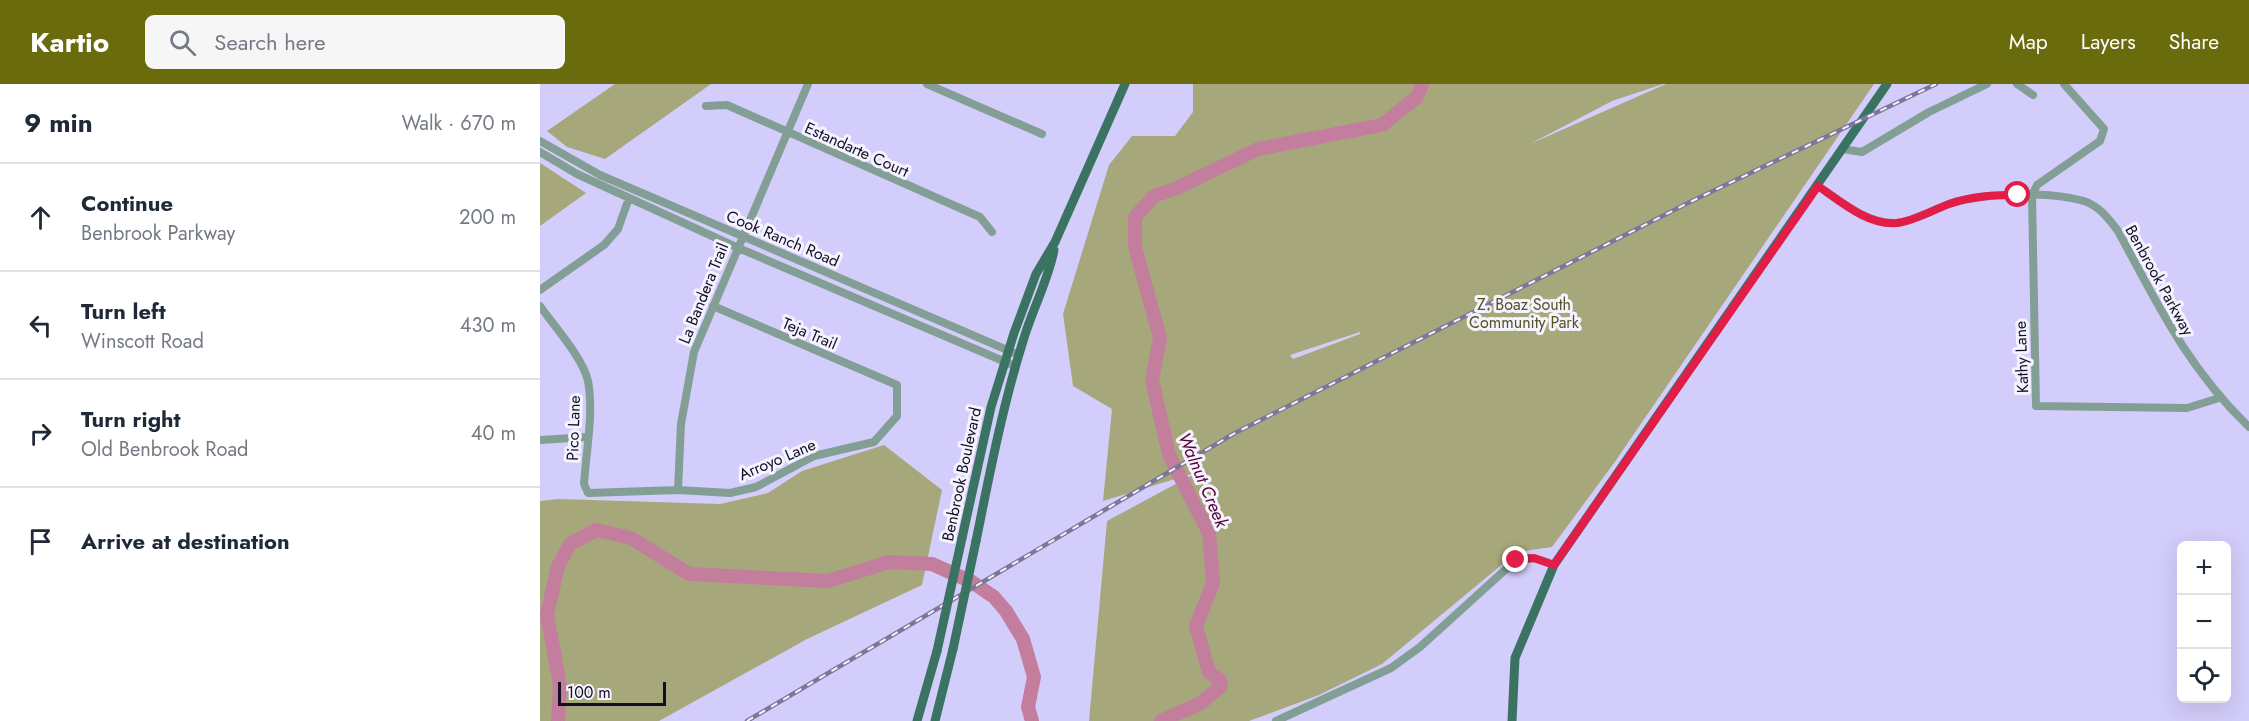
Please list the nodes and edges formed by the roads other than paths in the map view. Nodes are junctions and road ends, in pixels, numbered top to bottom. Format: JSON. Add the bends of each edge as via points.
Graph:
{"nodes":[{"id":1,"x":808,"y":84,"type":"edge"},
{"id":2,"x":927,"y":84,"type":"edge"},
{"id":3,"x":1125,"y":84,"type":"edge"},
{"id":4,"x":1887,"y":84,"type":"edge"},
{"id":5,"x":1987,"y":84,"type":"edge"},
{"id":6,"x":2017,"y":84,"type":"edge"},
{"id":7,"x":2064,"y":84,"type":"edge"},
{"id":8,"x":2033,"y":94,"type":"dead end"},
{"id":9,"x":705,"y":106,"type":"dead end"},
{"id":10,"x":785,"y":132,"type":"junction"},
{"id":11,"x":1042,"y":134,"type":"dead end"},
{"id":12,"x":540,"y":141,"type":"edge"},
{"id":13,"x":1842,"y":149,"type":"junction"},
{"id":14,"x":540,"y":152,"type":"edge"},
{"id":15,"x":1818,"y":186,"type":"junction"},
{"id":16,"x":2032,"y":195,"type":"junction"},
{"id":17,"x":629,"y":198,"type":"junction"},
{"id":18,"x":992,"y":232,"type":"dead end"},
{"id":19,"x":741,"y":234,"type":"junction"},
{"id":20,"x":1055,"y":242,"type":"junction"},
{"id":21,"x":736,"y":247,"type":"junction"},
{"id":22,"x":540,"y":290,"type":"edge"},
{"id":23,"x":540,"y":306,"type":"edge"},
{"id":24,"x":713,"y":306,"type":"junction"},
{"id":25,"x":1008,"y":351,"type":"junction"},
{"id":26,"x":1019,"y":355,"type":"junction"},
{"id":27,"x":1004,"y":362,"type":"junction"},
{"id":28,"x":1015,"y":366,"type":"junction"},
{"id":29,"x":897,"y":385,"type":"joint"},
{"id":30,"x":2219,"y":398,"type":"junction"},
{"id":31,"x":2249,"y":427,"type":"edge"},
{"id":32,"x":587,"y":436,"type":"junction"},
{"id":33,"x":540,"y":440,"type":"edge"},
{"id":34,"x":678,"y":490,"type":"junction"},
{"id":35,"x":588,"y":493,"type":"joint"},
{"id":36,"x":1554,"y":565,"type":"junction"},
{"id":37,"x":917,"y":721,"type":"edge"},
{"id":38,"x":935,"y":721,"type":"edge"},
{"id":39,"x":1276,"y":721,"type":"edge"},
{"id":40,"x":1512,"y":721,"type":"edge"}],
"edges":[{"from":1,"to":10,"type":"street","name":"La Bandera Trail"},
{"from":2,"to":11,"type":"street"},
{"from":3,"to":20,"type":"main road","name":"Benbrook Boulevard"},
{"from":4,"to":13,"type":"main road"},
{"from":5,"to":13,"type":"street","via":[[1929,112],[1862,152]]},
{"from":6,"to":8,"type":"street"},
{"from":7,"to":16,"type":"street","via":[[2101,124],[2103,136],[2037,185]]},
{"from":9,"to":10,"type":"street","name":"Estandarte Court","via":[[727,105]]},
{"from":10,"to":18,"type":"street","name":"Estandarte Court","via":[[980,218]]},
{"from":10,"to":19,"type":"street","name":"La Bandera Trail"},
{"from":12,"to":19,"type":"street","name":"Cook Ranch Road","via":[[600,174]]},
{"from":13,"to":15,"type":"main road"},
{"from":14,"to":17,"type":"street","name":"Cook Ranch Road"},
{"from":15,"to":16,"type":"street","name":"Benbrook Parkway","via":[[1857,212],[1896,223],[1986,195]]},
{"from":15,"to":36,"type":"main road"},
{"from":16,"to":30,"type":"street","name":"Benbrook Parkway","via":[[2083,201],[2106,215],[2177,340]]},
{"from":16,"to":30,"type":"street","name":"Kathy Lane","via":[[2036,406],[2187,408]]},
{"from":17,"to":21,"type":"street","name":"Cook Ranch Road"},
{"from":17,"to":22,"type":"street","via":[[618,229],[604,245]]},
{"from":19,"to":21,"type":"street","name":"La Bandera Trail"},
{"from":19,"to":25,"type":"street","name":"Cook Ranch Road"},
{"from":20,"to":25,"type":"main road","name":"Benbrook Boulevard","via":[[1036,274]]},
{"from":20,"to":26,"type":"main road","name":"Benbrook Boulevard","via":[[1051,267]]},
{"from":21,"to":24,"type":"street","name":"La Bandera Trail"},
{"from":21,"to":27,"type":"street","name":"Cook Ranch Road"},
{"from":23,"to":32,"type":"street","name":"Pico Lane","via":[[588,379]]},
{"from":24,"to":29,"type":"street","name":"Teja Trail"},
{"from":24,"to":34,"type":"street","name":"La Bandera Trail","via":[[694,352],[685,388]]},
{"from":25,"to":26,"type":"street","name":"Cook Ranch Road"},
{"from":25,"to":27,"type":"main road","name":"Benbrook Boulevard"},
{"from":26,"to":28,"type":"main road","name":"Benbrook Boulevard"},
{"from":27,"to":28,"type":"street","name":"Cook Ranch Road"},
{"from":27,"to":37,"type":"main road","name":"Benbrook Boulevard","bridge":true},
{"from":28,"to":38,"type":"main road","name":"Benbrook Boulevard","bridge":true},
{"from":29,"to":34,"type":"street","name":"Arroyo Lane","via":[[897,416],[874,442],[814,456],[756,487],[730,493]]},
{"from":30,"to":31,"type":"street","name":"Benbrook Parkway"},
{"from":32,"to":33,"type":"street"},
{"from":32,"to":35,"type":"street","name":"Pico Lane","via":[[584,484]]},
{"from":34,"to":35,"type":"street","name":"Arroyo Lane"},
{"from":36,"to":39,"type":"street","via":[[1534,558],[1516,560],[1420,647],[1391,668]]},
{"from":36,"to":40,"type":"main road","via":[[1515,658]]}]}
